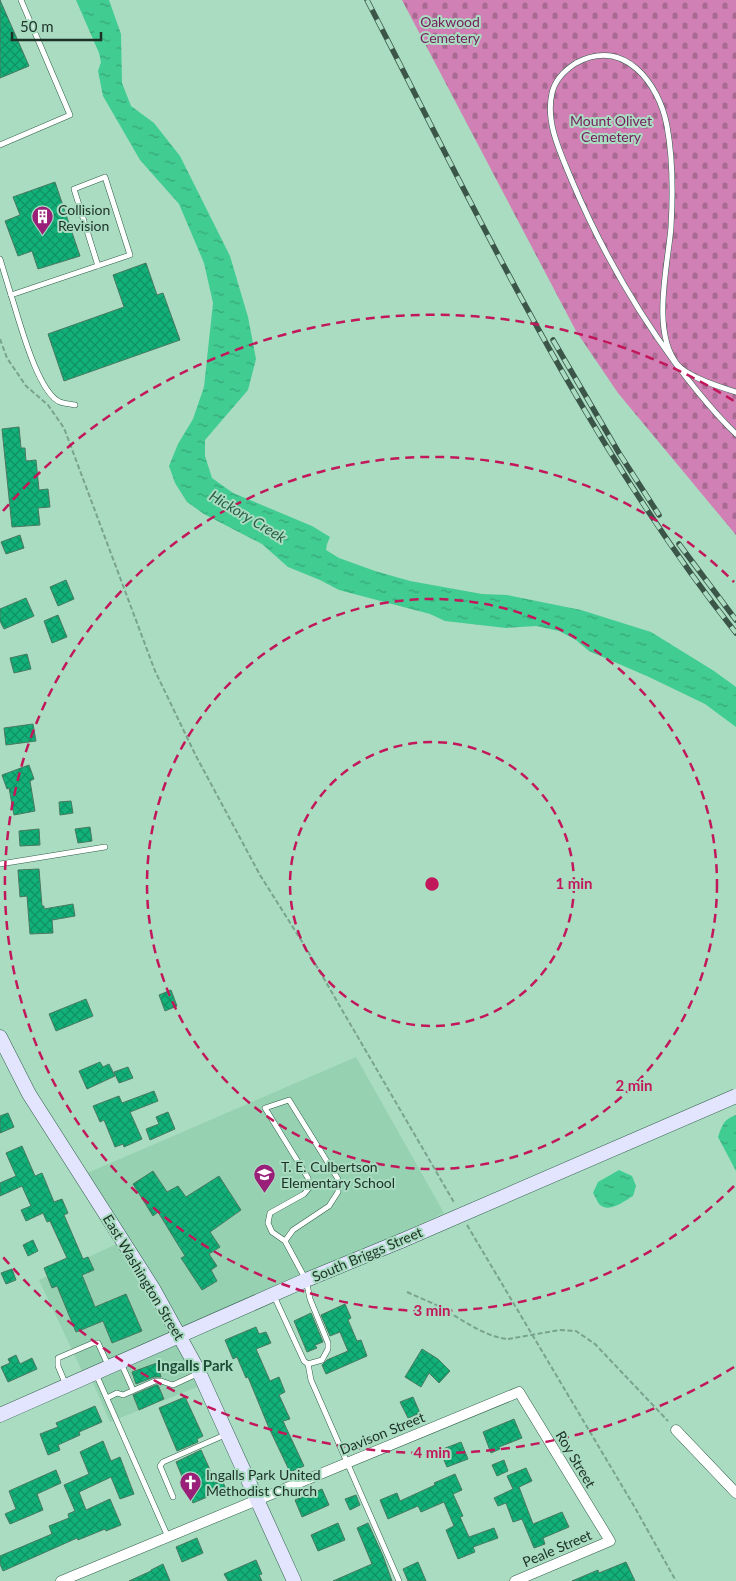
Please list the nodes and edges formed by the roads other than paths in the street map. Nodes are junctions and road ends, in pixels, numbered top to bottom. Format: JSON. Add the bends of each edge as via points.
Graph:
{"nodes":[{"id":1,"x":21,"y":0,"type":"edge"},
{"id":2,"x":0,"y":145,"type":"edge"},
{"id":3,"x":0,"y":259,"type":"edge"},
{"id":4,"x":98,"y":266,"type":"junction"},
{"id":5,"x":11,"y":294,"type":"junction"},
{"id":6,"x":677,"y":365,"type":"junction"},
{"id":7,"x":736,"y":392,"type":"edge"},
{"id":8,"x":75,"y":405,"type":"dead end"},
{"id":9,"x":736,"y":434,"type":"edge"},
{"id":10,"x":105,"y":847,"type":"dead end"},
{"id":11,"x":0,"y":864,"type":"edge"},
{"id":12,"x":0,"y":1037,"type":"edge"},
{"id":13,"x":736,"y":1096,"type":"edge"},
{"id":14,"x":285,"y":1241,"type":"junction"},
{"id":15,"x":306,"y":1280,"type":"junction"},
{"id":16,"x":273,"y":1295,"type":"junction"},
{"id":17,"x":181,"y":1336,"type":"junction"},
{"id":18,"x":308,"y":1364,"type":"junction"},
{"id":19,"x":115,"y":1365,"type":"junction"},
{"id":20,"x":96,"y":1373,"type":"junction"},
{"id":21,"x":200,"y":1373,"type":"junction"},
{"id":22,"x":66,"y":1386,"type":"junction"},
{"id":23,"x":133,"y":1390,"type":"junction"},
{"id":24,"x":519,"y":1392,"type":"joint"},
{"id":25,"x":107,"y":1398,"type":"junction"},
{"id":26,"x":0,"y":1415,"type":"edge"},
{"id":27,"x":676,"y":1430,"type":"road end"},
{"id":28,"x":228,"y":1434,"type":"junction"},
{"id":29,"x":346,"y":1463,"type":"junction"},
{"id":30,"x":736,"y":1493,"type":"edge"},
{"id":31,"x":174,"y":1497,"type":"dead end"},
{"id":32,"x":258,"y":1500,"type":"junction"},
{"id":33,"x":168,"y":1537,"type":"junction"},
{"id":34,"x":610,"y":1541,"type":"joint"},
{"id":35,"x":61,"y":1581,"type":"edge"},
{"id":36,"x":294,"y":1581,"type":"edge"},
{"id":37,"x":399,"y":1581,"type":"edge"},
{"id":38,"x":515,"y":1581,"type":"edge"}],
"edges":[{"from":1,"to":2,"type":"lane","via":[[70,115]]},
{"from":3,"to":5,"type":"lane"},
{"from":4,"to":4,"type":"lane","via":[[74,189],[105,178],[130,256]]},
{"from":4,"to":5,"type":"lane"},
{"from":5,"to":8,"type":"lane","via":[[44,387],[59,402]]},
{"from":6,"to":6,"type":"lane","via":[[617,273],[578,195],[553,129],[550,101],[557,80],[575,64],[599,55],[625,60],[635,67],[654,88],[666,117],[672,182],[663,324],[665,338]]},
{"from":6,"to":7,"type":"lane","via":[[697,378]]},
{"from":6,"to":9,"type":"lane","via":[[707,404]]},
{"from":10,"to":11,"type":"lane"},
{"from":12,"to":17,"type":"street","name":"East Washington Street","via":[[29,1094]]},
{"from":13,"to":15,"type":"street","name":"South Briggs Street","bridge":true},
{"from":14,"to":14,"type":"lane","via":[[293,1230],[329,1206],[338,1192],[338,1179],[289,1100],[265,1108],[308,1178],[309,1188],[304,1194],[270,1213],[268,1223],[272,1232]]},
{"from":14,"to":15,"type":"lane"},
{"from":15,"to":16,"type":"street","name":"South Briggs Street"},
{"from":15,"to":18,"type":"lane","via":[[328,1343],[322,1360]]},
{"from":16,"to":17,"type":"street","name":"South Briggs Street"},
{"from":16,"to":18,"type":"lane"},
{"from":17,"to":19,"type":"street","name":"South Briggs Street"},
{"from":17,"to":21,"type":"street","name":"East Washington Street"},
{"from":18,"to":29,"type":"lane","via":[[311,1380]]},
{"from":19,"to":20,"type":"street","name":"South Briggs Street"},
{"from":19,"to":22,"type":"lane","via":[[98,1343],[58,1358]]},
{"from":19,"to":23,"type":"lane"},
{"from":20,"to":22,"type":"street","name":"South Briggs Street"},
{"from":20,"to":25,"type":"lane"},
{"from":21,"to":23,"type":"lane","via":[[173,1385],[156,1381]]},
{"from":21,"to":28,"type":"street","name":"East Washington Street"},
{"from":22,"to":26,"type":"street","name":"South Briggs Street"},
{"from":23,"to":25,"type":"lane"},
{"from":24,"to":29,"type":"street","name":"Davison Street"},
{"from":24,"to":34,"type":"street","name":"Roy Street"},
{"from":25,"to":33,"type":"lane"},
{"from":27,"to":30,"type":"street"},
{"from":28,"to":31,"type":"lane","via":[[163,1462],[160,1466]]},
{"from":28,"to":32,"type":"street","name":"East Washington Street"},
{"from":29,"to":32,"type":"street","name":"Davison Street"},
{"from":29,"to":37,"type":"lane"},
{"from":32,"to":33,"type":"street","name":"Davison Street"},
{"from":32,"to":36,"type":"street","name":"East Washington Street"},
{"from":33,"to":35,"type":"street","name":"Davison Street"},
{"from":34,"to":38,"type":"street","name":"Peale Street"}]}
